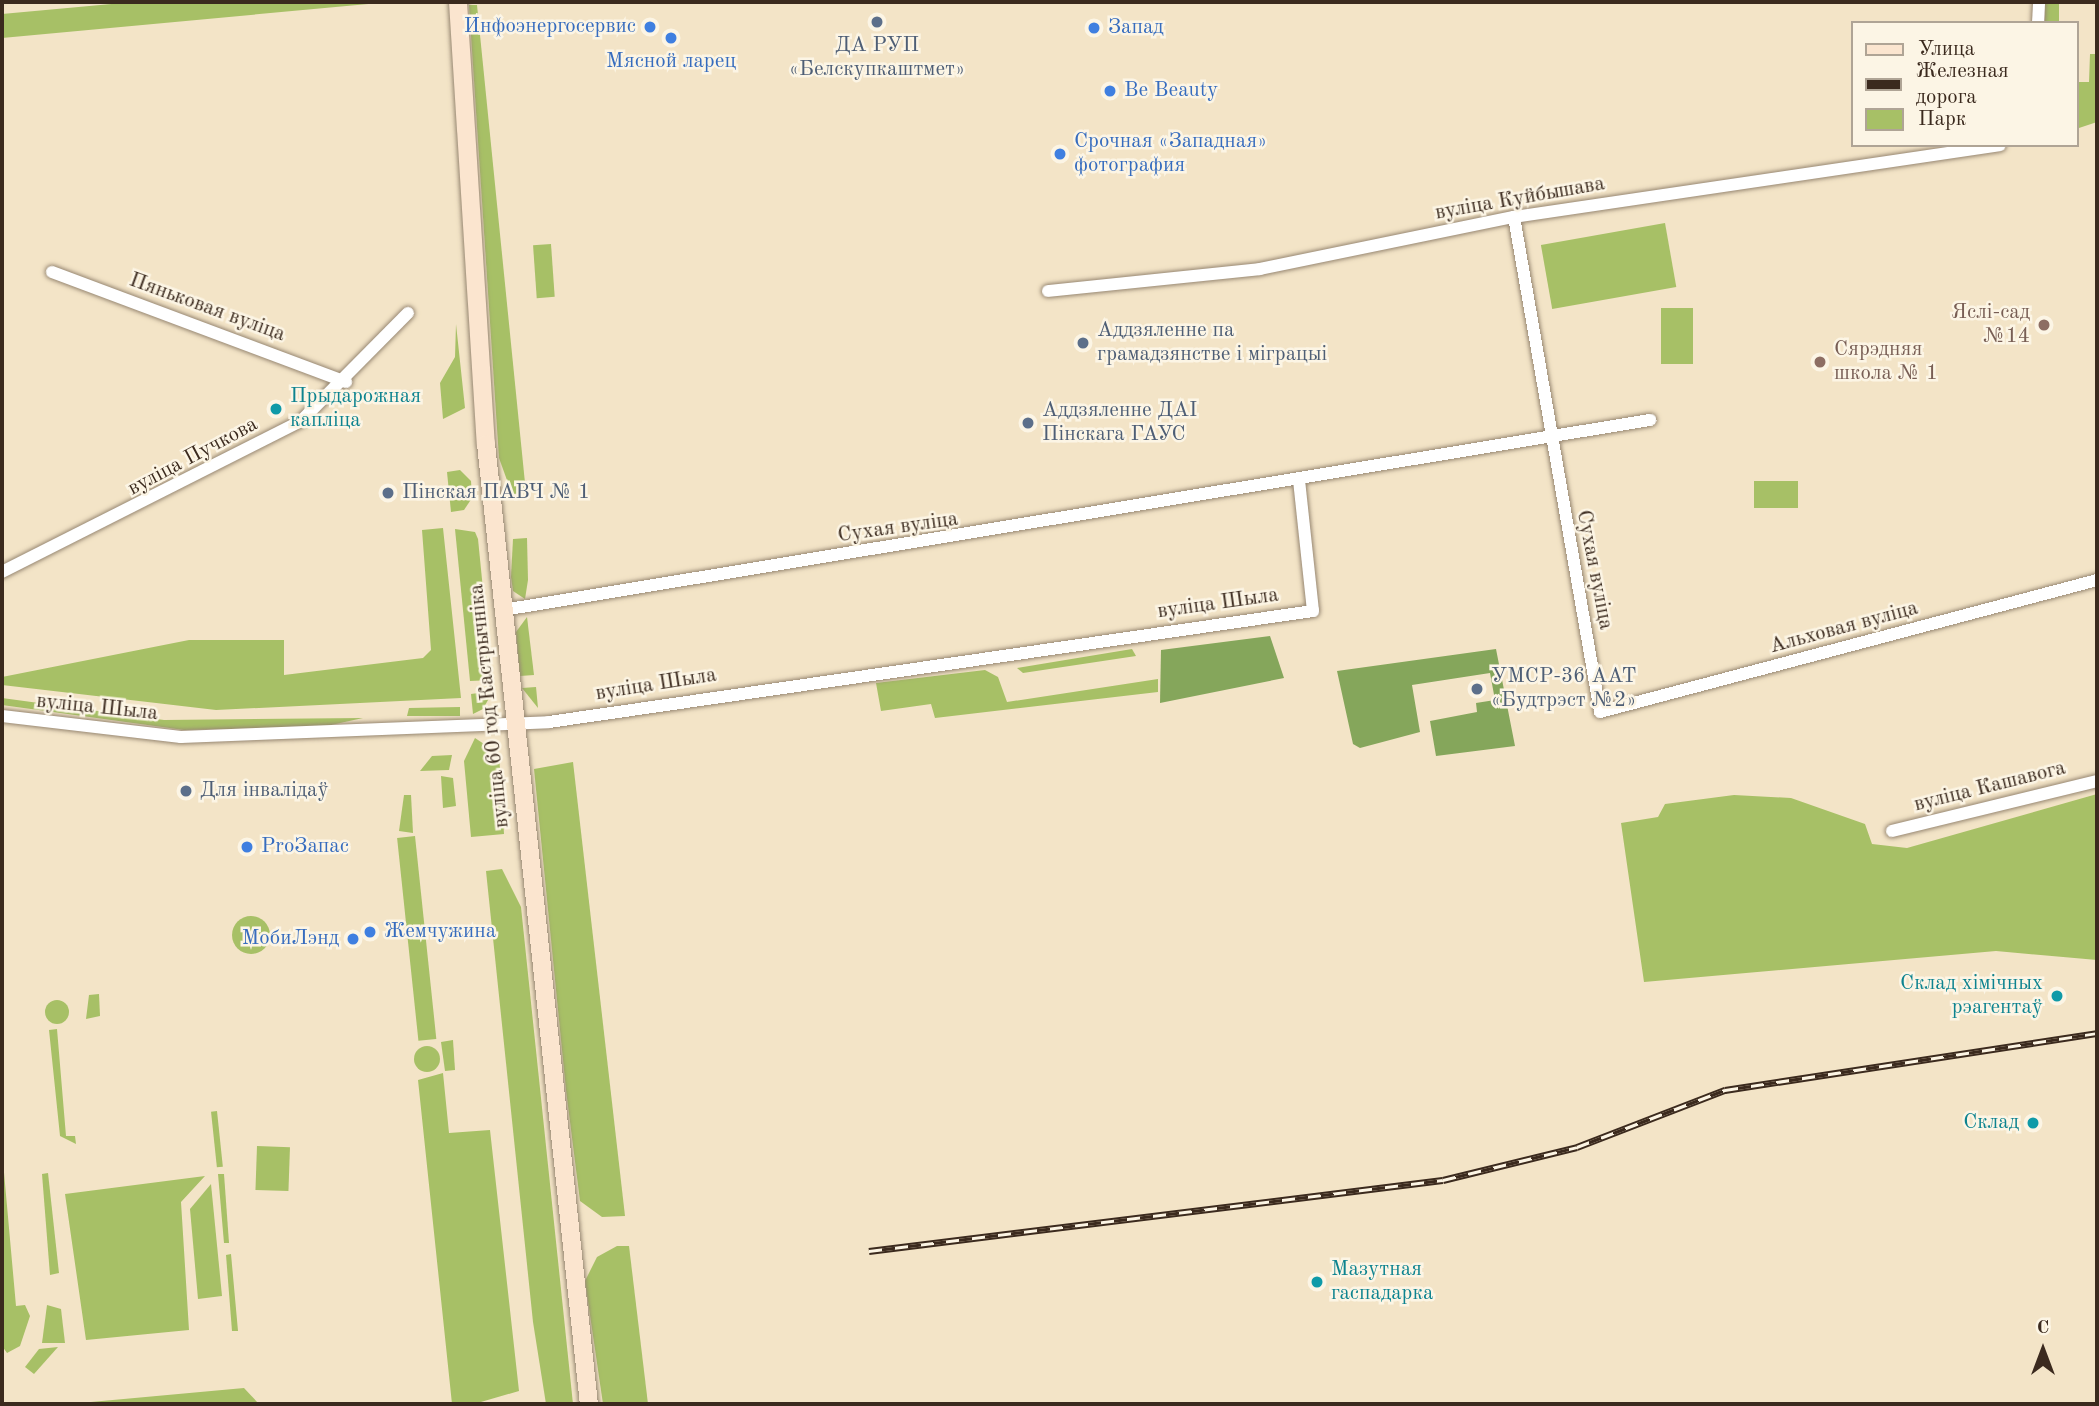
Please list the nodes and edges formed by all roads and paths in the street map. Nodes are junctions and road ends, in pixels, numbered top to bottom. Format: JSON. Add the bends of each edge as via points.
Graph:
{"nodes":[{"id":1,"x":458,"y":2,"type":"edge"},
{"id":2,"x":2039,"y":2,"type":"edge"},
{"id":3,"x":2038,"y":21,"type":"edge"},
{"id":4,"x":1986,"y":147,"type":"edge"},
{"id":5,"x":1514,"y":217,"type":"junction"},
{"id":6,"x":52,"y":272,"type":"dead end"},
{"id":7,"x":1048,"y":291,"type":"dead end"},
{"id":8,"x":408,"y":313,"type":"dead end"},
{"id":9,"x":346,"y":382,"type":"junction"},
{"id":10,"x":1650,"y":420,"type":"dead end"},
{"id":11,"x":1549,"y":436,"type":"junction"},
{"id":12,"x":1299,"y":481,"type":"junction"},
{"id":13,"x":2,"y":572,"type":"edge"},
{"id":14,"x":2097,"y":580,"type":"edge"},
{"id":15,"x":503,"y":610,"type":"junction"},
{"id":16,"x":1600,"y":712,"type":"joint"},
{"id":17,"x":2,"y":716,"type":"edge"},
{"id":18,"x":516,"y":723,"type":"junction"},
{"id":19,"x":2097,"y":781,"type":"edge"},
{"id":20,"x":1892,"y":831,"type":"dead end"},
{"id":21,"x":589,"y":1404,"type":"edge"}],
"edges":[{"from":1,"to":15,"type":"street","name":"вуліца 60 год Кастрычніка"},
{"from":2,"to":3,"type":"street"},
{"from":4,"to":5,"type":"street","name":"вуліца Куйбышава"},
{"from":5,"to":7,"type":"street","name":"вуліца Куйбышава","via":[[1260,269]]},
{"from":5,"to":11,"type":"street","name":"Сухая вуліца"},
{"from":6,"to":9,"type":"street","name":"Пяньковая вуліца"},
{"from":8,"to":9,"type":"street","name":"вуліца Пучкова"},
{"from":9,"to":13,"type":"street","name":"вуліца Пучкова","via":[[301,421],[249,450]]},
{"from":10,"to":11,"type":"street","name":"Сухая вуліца"},
{"from":11,"to":12,"type":"street","name":"Сухая вуліца"},
{"from":11,"to":16,"type":"street","name":"Сухая вуліца"},
{"from":12,"to":15,"type":"street","name":"Сухая вуліца"},
{"from":12,"to":18,"type":"street","name":"вуліца Шыла","via":[[1313,611]]},
{"from":14,"to":16,"type":"street","name":"Альховая вуліца"},
{"from":15,"to":18,"type":"street","name":"вуліца 60 год Кастрычніка"},
{"from":17,"to":18,"type":"street","name":"вуліца Шыла","via":[[181,737]]},
{"from":18,"to":21,"type":"street","name":"вуліца 60 год Кастрычніка","via":[[566,1234]]},
{"from":19,"to":20,"type":"street","name":"вуліца Кашавога"}]}
